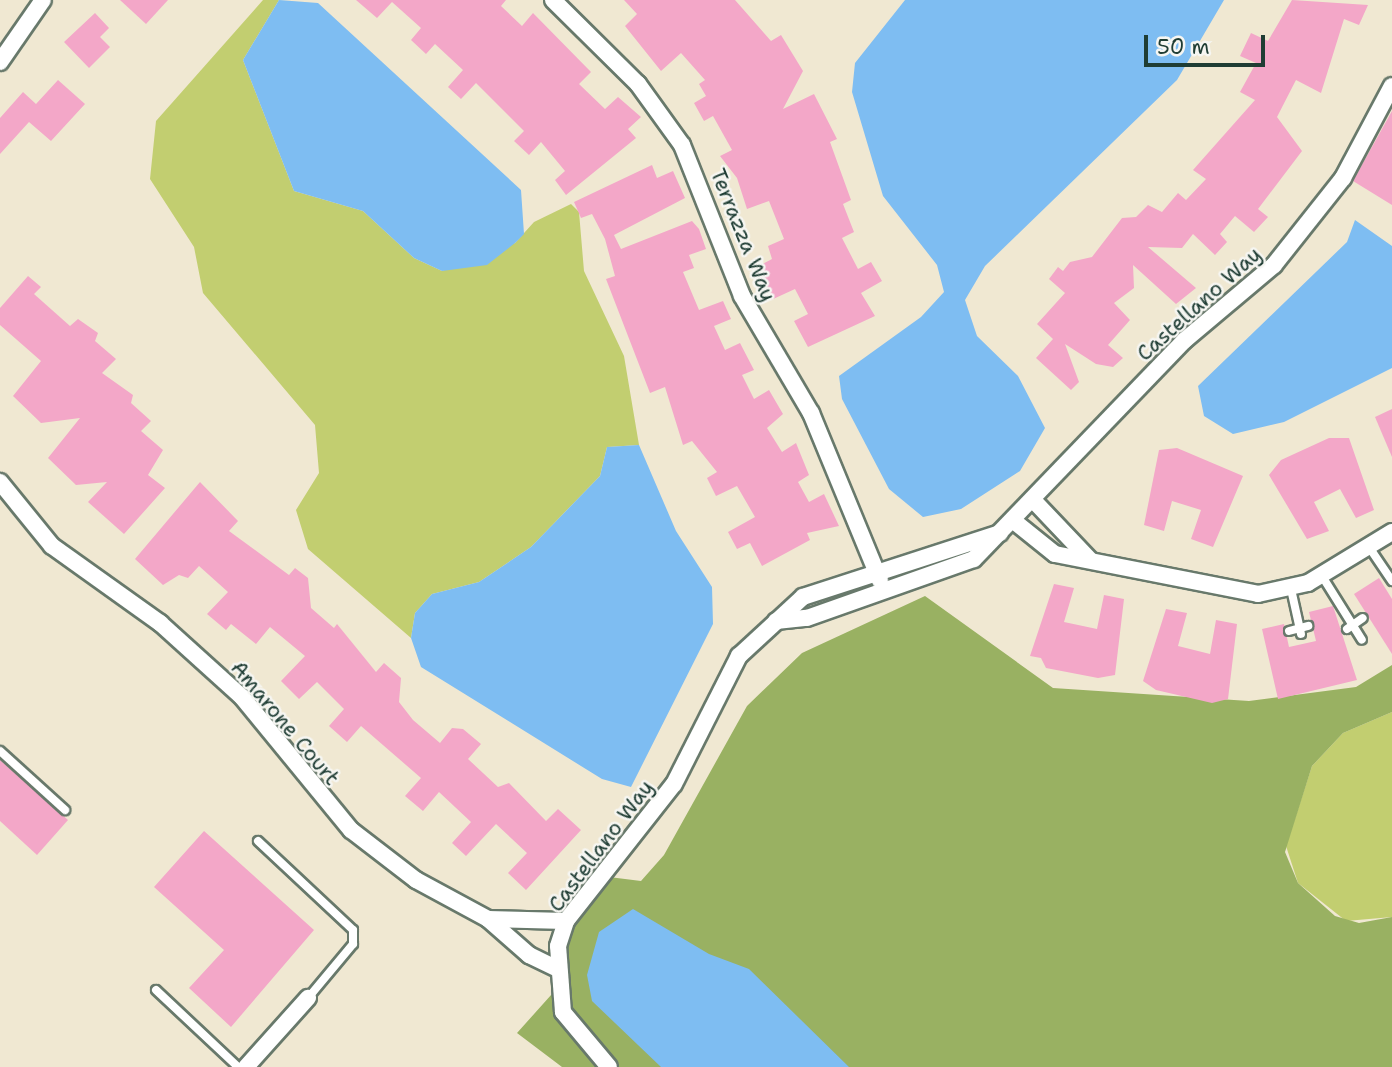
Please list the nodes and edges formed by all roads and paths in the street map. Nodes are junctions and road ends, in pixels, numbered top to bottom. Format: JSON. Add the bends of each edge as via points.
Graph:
{"nodes":[{"id":1,"x":43,"y":0,"type":"edge"},
{"id":2,"x":553,"y":0,"type":"edge"},
{"id":3,"x":0,"y":62,"type":"edge"},
{"id":4,"x":1392,"y":86,"type":"edge"},
{"id":5,"x":0,"y":482,"type":"edge"},
{"id":6,"x":1035,"y":502,"type":"junction"},
{"id":7,"x":1010,"y":527,"type":"junction"},
{"id":8,"x":1392,"y":532,"type":"edge"},
{"id":9,"x":1369,"y":547,"type":"junction"},
{"id":10,"x":1089,"y":559,"type":"junction"},
{"id":11,"x":878,"y":572,"type":"junction"},
{"id":12,"x":1322,"y":576,"type":"junction"},
{"id":13,"x":1390,"y":584,"type":"edge"},
{"id":14,"x":1291,"y":589,"type":"junction"},
{"id":15,"x":884,"y":593,"type":"junction"},
{"id":16,"x":1363,"y":618,"type":"dead end"},
{"id":17,"x":776,"y":621,"type":"junction"},
{"id":18,"x":1350,"y":627,"type":"junction"},
{"id":19,"x":1289,"y":631,"type":"dead end"},
{"id":20,"x":1362,"y":640,"type":"dead end"},
{"id":21,"x":0,"y":751,"type":"edge"},
{"id":22,"x":65,"y":810,"type":"dead end"},
{"id":23,"x":258,"y":841,"type":"dead end"},
{"id":24,"x":488,"y":919,"type":"junction"},
{"id":25,"x":566,"y":921,"type":"junction"},
{"id":26,"x":556,"y":968,"type":"junction"},
{"id":27,"x":156,"y":990,"type":"dead end"},
{"id":28,"x":308,"y":998,"type":"joint"},
{"id":29,"x":238,"y":1067,"type":"edge"},
{"id":30,"x":246,"y":1067,"type":"edge"},
{"id":31,"x":609,"y":1067,"type":"edge"}],
"edges":[{"from":1,"to":3,"type":"street"},
{"from":2,"to":11,"type":"street","name":"Terrazza Way","via":[[638,84],[682,145],[742,296],[811,412]]},
{"from":4,"to":6,"type":"street","name":"Castellano Way","via":[[1343,178],[1274,265],[1185,340]]},
{"from":5,"to":24,"type":"street","name":"Amarone Court","via":[[52,546],[160,623],[242,697],[351,830],[416,880]]},
{"from":6,"to":7,"type":"street","name":"Castellano Way"},
{"from":6,"to":10,"type":"street"},
{"from":7,"to":10,"type":"street","via":[[1055,554]]},
{"from":7,"to":11,"type":"street","name":"Castellano Way"},
{"from":7,"to":15,"type":"street","name":"Castellano Way","via":[[948,573]]},
{"from":8,"to":9,"type":"street"},
{"from":9,"to":12,"type":"street"},
{"from":9,"to":13,"type":"lane"},
{"from":10,"to":14,"type":"street","via":[[1235,593]]},
{"from":11,"to":15,"type":"street","name":"Terrazza Way"},
{"from":11,"to":17,"type":"street","name":"Castellano Way","via":[[803,597]]},
{"from":12,"to":14,"type":"street"},
{"from":12,"to":18,"type":"lane"},
{"from":14,"to":19,"type":"lane","via":[[1303,630]]},
{"from":15,"to":17,"type":"street","name":"Castellano Way"},
{"from":16,"to":18,"type":"lane"},
{"from":17,"to":25,"type":"street","name":"Castellano Way","via":[[739,656],[667,794]]},
{"from":18,"to":20,"type":"lane"},
{"from":21,"to":22,"type":"lane"},
{"from":23,"to":28,"type":"lane","via":[[353,930],[353,944]]},
{"from":24,"to":25,"type":"street"},
{"from":24,"to":26,"type":"street","via":[[528,955]]},
{"from":25,"to":26,"type":"street","name":"Castellano Way"},
{"from":26,"to":31,"type":"street","name":"Castellano Way","via":[[563,1012]]},
{"from":27,"to":29,"type":"lane"},
{"from":28,"to":30,"type":"street"}]}
